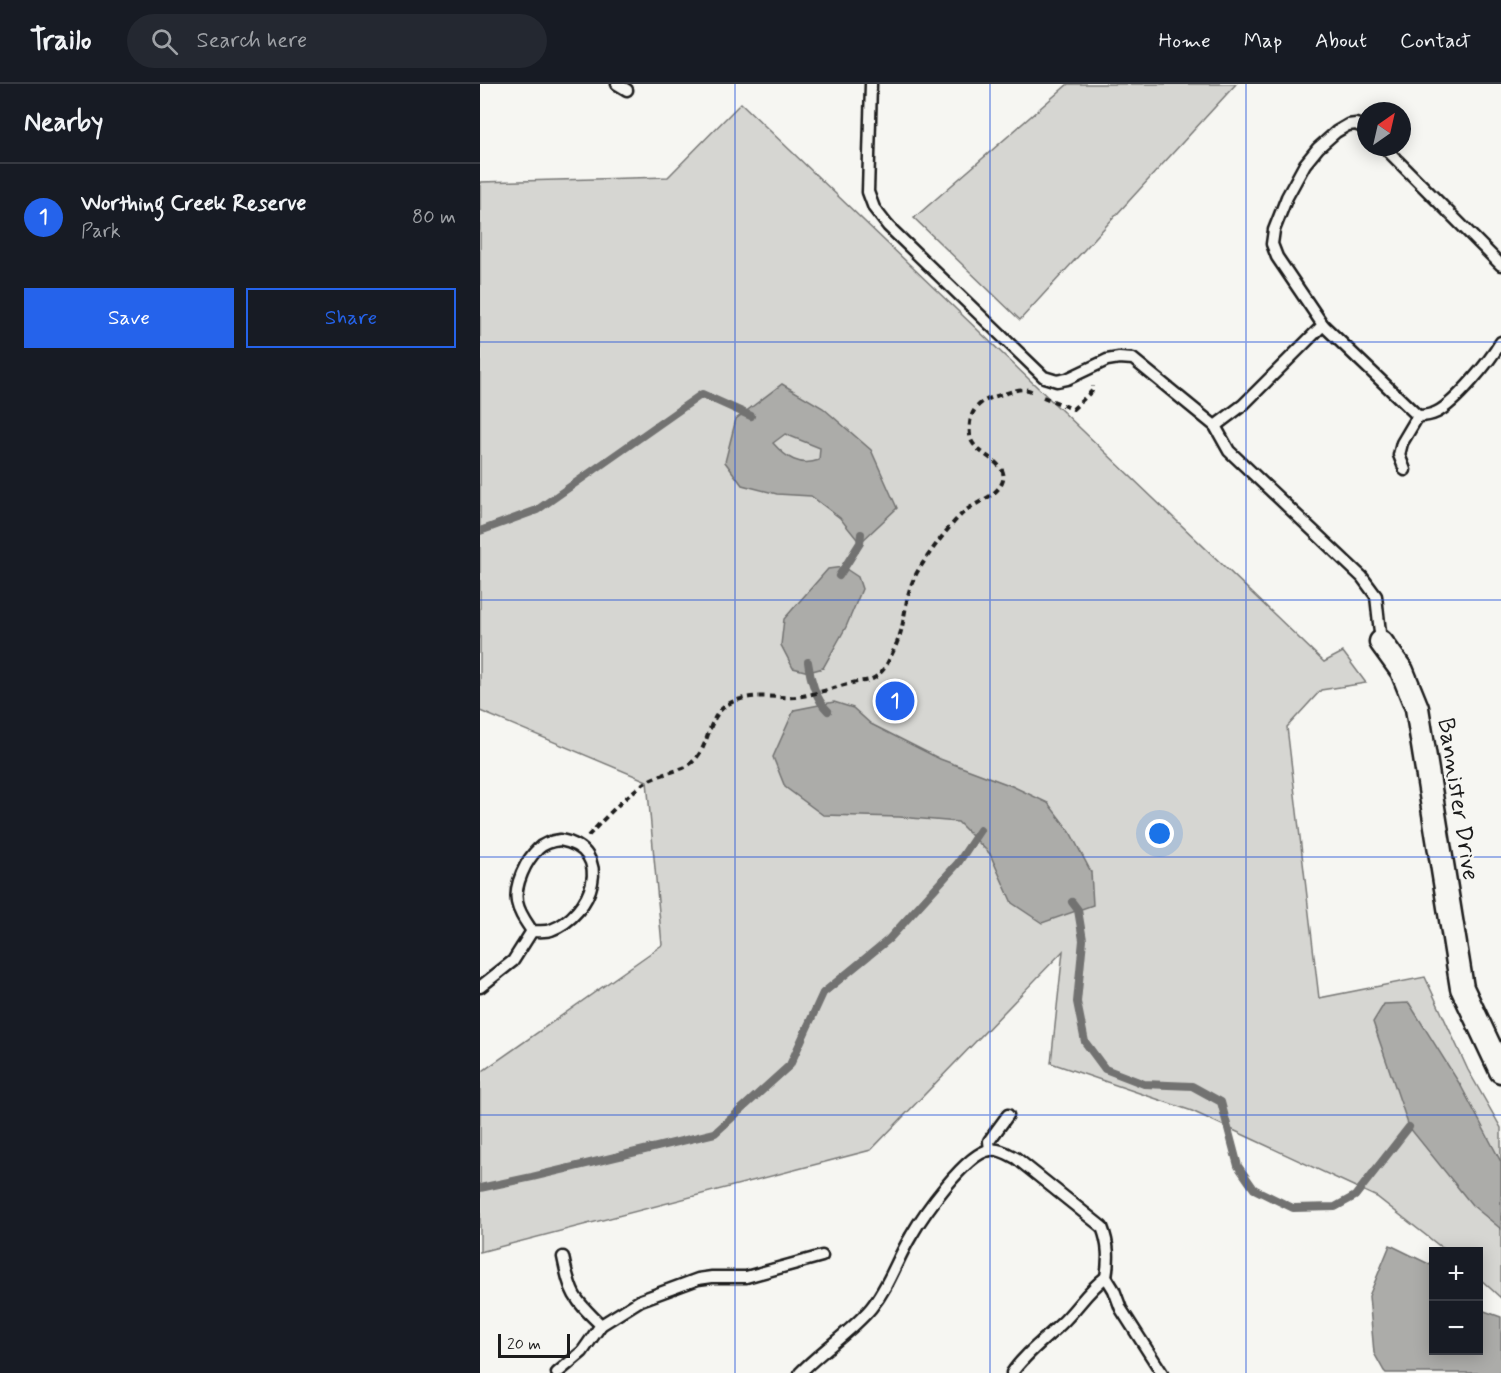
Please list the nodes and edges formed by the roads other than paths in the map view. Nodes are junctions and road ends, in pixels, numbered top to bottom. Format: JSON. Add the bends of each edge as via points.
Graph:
{"nodes":[{"id":1,"x":871,"y":84,"type":"edge"},
{"id":2,"x":1357,"y":124,"type":"edge"},
{"id":3,"x":1393,"y":156,"type":"edge"},
{"id":4,"x":1501,"y":265,"type":"edge"},
{"id":5,"x":1323,"y":325,"type":"junction"},
{"id":6,"x":1501,"y":342,"type":"edge"},
{"id":7,"x":1418,"y":416,"type":"junction"},
{"id":8,"x":1215,"y":426,"type":"junction"},
{"id":9,"x":1405,"y":470,"type":"dead end"},
{"id":10,"x":1381,"y":642,"type":"joint"},
{"id":11,"x":532,"y":931,"type":"junction"},
{"id":12,"x":480,"y":987,"type":"edge"},
{"id":13,"x":1501,"y":1071,"type":"edge"},
{"id":14,"x":1008,"y":1115,"type":"dead end"},
{"id":15,"x":990,"y":1150,"type":"junction"},
{"id":16,"x":822,"y":1256,"type":"dead end"},
{"id":17,"x":563,"y":1257,"type":"dead end"},
{"id":18,"x":1106,"y":1277,"type":"junction"},
{"id":19,"x":601,"y":1324,"type":"junction"},
{"id":20,"x":556,"y":1373,"type":"edge"},
{"id":21,"x":800,"y":1373,"type":"edge"},
{"id":22,"x":1012,"y":1373,"type":"edge"},
{"id":23,"x":1162,"y":1373,"type":"edge"}],
"edges":[{"from":1,"to":8,"type":"lane","via":[[868,192],[888,226],[1044,377],[1057,381],[1107,360],[1133,359]]},
{"from":2,"to":5,"type":"lane","via":[[1336,132],[1305,164],[1274,230],[1272,244],[1277,257]]},
{"from":3,"to":4,"type":"lane"},
{"from":5,"to":7,"type":"lane"},
{"from":5,"to":8,"type":"lane","via":[[1243,405]]},
{"from":6,"to":7,"type":"lane","via":[[1451,401],[1438,412]]},
{"from":7,"to":9,"type":"lane","via":[[1399,455]]},
{"from":8,"to":10,"type":"lane","via":[[1229,451],[1362,577],[1376,596]]},
{"from":10,"to":13,"type":"street","name":"Bannister Drive","via":[[1402,671],[1417,708],[1462,988]]},
{"from":11,"to":11,"type":"lane","via":[[548,931],[567,923],[580,910],[589,893],[592,864],[579,846],[560,840],[547,842],[528,863],[517,887],[516,900]]},
{"from":11,"to":12,"type":"lane","via":[[513,961]]},
{"from":14,"to":15,"type":"lane","via":[[989,1141]]},
{"from":15,"to":18,"type":"lane","via":[[1016,1158],[1102,1227],[1109,1256]]},
{"from":15,"to":21,"type":"lane","via":[[962,1168],[944,1189],[911,1235],[870,1309]]},
{"from":16,"to":19,"type":"lane","via":[[746,1277],[698,1279],[641,1300]]},
{"from":17,"to":19,"type":"lane","via":[[577,1301]]},
{"from":18,"to":22,"type":"lane"},
{"from":18,"to":23,"type":"lane","via":[[1121,1309]]},
{"from":19,"to":20,"type":"lane","via":[[582,1352]]}]}
